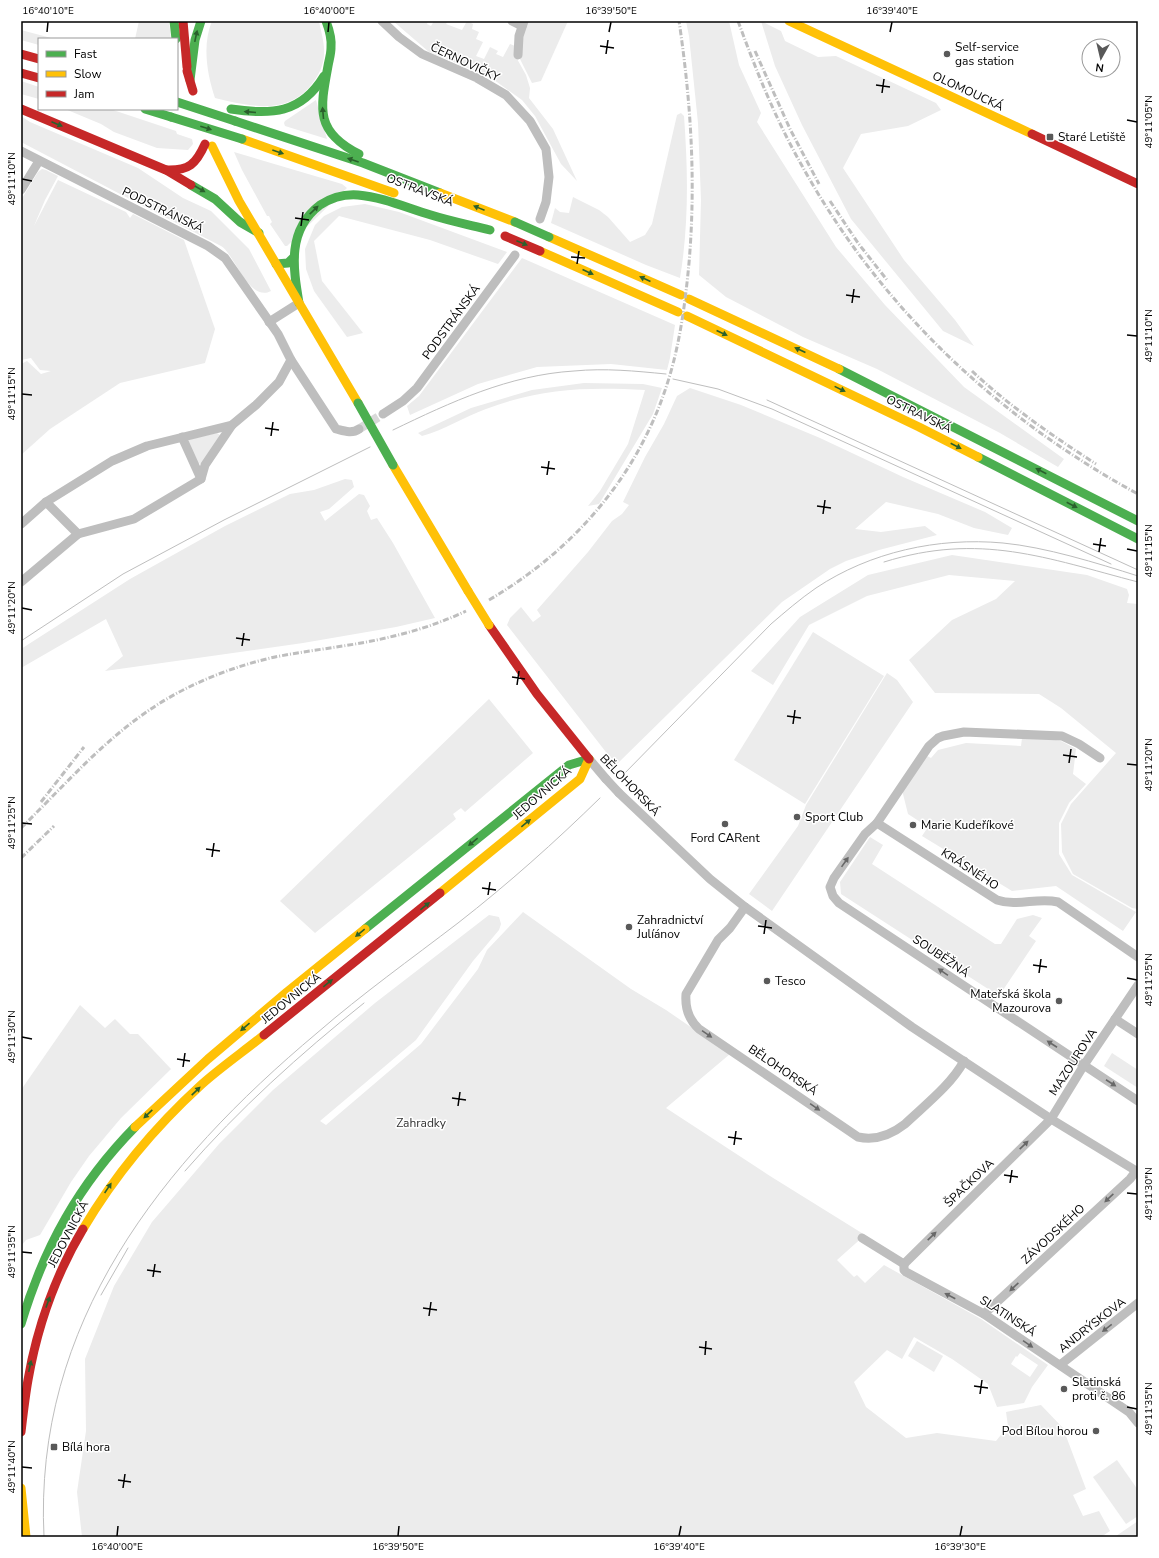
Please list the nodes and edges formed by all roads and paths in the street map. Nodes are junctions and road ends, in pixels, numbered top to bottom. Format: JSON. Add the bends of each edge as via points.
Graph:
{"nodes":[{"id":1,"x":174,"y":21,"type":"edge"},
{"id":2,"x":183,"y":21,"type":"edge"},
{"id":3,"x":201,"y":21,"type":"edge"},
{"id":4,"x":326,"y":21,"type":"edge"},
{"id":5,"x":382,"y":21,"type":"edge"},
{"id":6,"x":512,"y":21,"type":"edge"},
{"id":7,"x":789,"y":21,"type":"edge"},
{"id":8,"x":523,"y":23,"type":"edge"},
{"id":9,"x":176,"y":38,"type":"edge"},
{"id":10,"x":178,"y":46,"type":"edge"},
{"id":11,"x":21,"y":54,"type":"edge"},
{"id":12,"x":518,"y":55,"type":"dead end"},
{"id":13,"x":38,"y":60,"type":"edge"},
{"id":14,"x":327,"y":70,"type":"junction"},
{"id":15,"x":21,"y":73,"type":"edge"},
{"id":16,"x":38,"y":78,"type":"edge"},
{"id":17,"x":190,"y":80,"type":"junction"},
{"id":18,"x":193,"y":91,"type":"dead end"},
{"id":19,"x":178,"y":101,"type":"edge"},
{"id":20,"x":178,"y":101,"type":"edge"},
{"id":21,"x":21,"y":109,"type":"edge"},
{"id":22,"x":148,"y":110,"type":"edge"},
{"id":23,"x":21,"y":151,"type":"edge"},
{"id":24,"x":40,"y":161,"type":"junction"},
{"id":25,"x":166,"y":170,"type":"junction"},
{"id":26,"x":416,"y":184,"type":"junction"},
{"id":27,"x":1138,"y":184,"type":"edge"},
{"id":28,"x":21,"y":190,"type":"edge"},
{"id":29,"x":540,"y":219,"type":"dead end"},
{"id":30,"x":490,"y":230,"type":"junction"},
{"id":31,"x":259,"y":234,"type":"junction"},
{"id":32,"x":515,"y":255,"type":"dead end"},
{"id":33,"x":294,"y":258,"type":"junction"},
{"id":34,"x":276,"y":264,"type":"junction"},
{"id":35,"x":299,"y":303,"type":"junction"},
{"id":36,"x":268,"y":322,"type":"junction"},
{"id":37,"x":291,"y":360,"type":"junction"},
{"id":38,"x":383,"y":414,"type":"tunnel mouth"},
{"id":39,"x":232,"y":425,"type":"junction"},
{"id":40,"x":359,"y":429,"type":"tunnel mouth"},
{"id":41,"x":182,"y":437,"type":"junction"},
{"id":42,"x":201,"y":479,"type":"junction"},
{"id":43,"x":46,"y":502,"type":"junction"},
{"id":44,"x":1138,"y":521,"type":"edge"},
{"id":45,"x":21,"y":524,"type":"edge"},
{"id":46,"x":78,"y":534,"type":"junction"},
{"id":47,"x":1138,"y":539,"type":"edge"},
{"id":48,"x":21,"y":582,"type":"edge"},
{"id":49,"x":1100,"y":758,"type":"dead end"},
{"id":50,"x":589,"y":759,"type":"junction"},
{"id":51,"x":877,"y":823,"type":"junction"},
{"id":52,"x":745,"y":907,"type":"junction"},
{"id":53,"x":1138,"y":957,"type":"edge"},
{"id":54,"x":1138,"y":984,"type":"edge"},
{"id":55,"x":1115,"y":1019,"type":"junction"},
{"id":56,"x":1138,"y":1034,"type":"edge"},
{"id":57,"x":964,"y":1061,"type":"junction"},
{"id":58,"x":1084,"y":1065,"type":"junction"},
{"id":59,"x":1138,"y":1101,"type":"edge"},
{"id":60,"x":1051,"y":1119,"type":"junction"},
{"id":61,"x":1137,"y":1171,"type":"edge"},
{"id":62,"x":862,"y":1238,"type":"dead end"},
{"id":63,"x":904,"y":1264,"type":"junction"},
{"id":64,"x":1138,"y":1303,"type":"edge"},
{"id":65,"x":984,"y":1314,"type":"junction"},
{"id":66,"x":21,"y":1324,"type":"edge"},
{"id":67,"x":1060,"y":1365,"type":"junction"},
{"id":68,"x":1137,"y":1419,"type":"edge"},
{"id":69,"x":21,"y":1432,"type":"edge"},
{"id":70,"x":21,"y":1488,"type":"edge"},
{"id":71,"x":26,"y":1537,"type":"edge"}],
"edges":[{"from":1,"to":9,"type":"main road"},
{"from":2,"to":17,"type":"main road"},
{"from":17,"to":3,"type":"main road","one_way":true,"via":[[195,40]]},
{"from":4,"to":14,"type":"main road","via":[[331,43]]},
{"from":5,"to":29,"type":"street","name":"ČERNOVIČKY","via":[[422,54],[477,78],[506,95],[530,121],[546,148],[549,177],[546,202]]},
{"from":6,"to":8,"type":"street"},
{"from":7,"to":27,"type":"main road","name":"OLOMOUCKÁ"},
{"from":8,"to":12,"type":"street"},
{"from":10,"to":17,"type":"main road"},
{"from":11,"to":13,"type":"main road"},
{"from":14,"to":19,"type":"main road","one_way":true,"via":[[314,92],[298,105],[285,110],[261,112]]},
{"from":26,"to":14,"type":"main road","one_way":true,"via":[[371,158],[346,148],[331,135],[322,115]]},
{"from":15,"to":16,"type":"main road"},
{"from":17,"to":18,"type":"main road"},
{"from":26,"to":20,"type":"main road","name":"OSTRAVSKÁ","one_way":true,"bridge":true,"via":[[299,141]]},
{"from":21,"to":25,"type":"main road","one_way":true},
{"from":22,"to":30,"type":"main road","name":"OSTRAVSKÁ","one_way":true,"bridge":true,"via":[[242,139]]},
{"from":23,"to":24,"type":"street","name":"PODSTRÁNSKÁ"},
{"from":24,"to":28,"type":"street"},
{"from":24,"to":36,"type":"street","name":"PODSTRÁNSKÁ","via":[[208,246],[225,258]]},
{"from":25,"to":31,"type":"main road","one_way":true,"via":[[215,199],[240,222]]},
{"from":25,"to":31,"type":"main road","via":[[178,171],[190,166],[209,145]]},
{"from":44,"to":26,"type":"main road","name":"OSTRAVSKÁ","one_way":true,"bridge":true,"via":[[854,376],[685,297],[516,222]]},
{"from":33,"to":30,"type":"main road","one_way":true,"via":[[297,237],[306,219],[324,203],[343,196],[381,199],[432,216]]},
{"from":30,"to":47,"type":"main road","name":"OSTRAVSKÁ","one_way":true,"bridge":true,"via":[[683,314],[912,424]]},
{"from":31,"to":34,"type":"main road"},
{"from":32,"to":38,"type":"street","name":"PODSTRÁNSKÁ","via":[[417,388],[403,402]]},
{"from":33,"to":34,"type":"main road","via":[[288,263]]},
{"from":33,"to":35,"type":"main road"},
{"from":34,"to":35,"type":"main road"},
{"from":35,"to":36,"type":"street"},
{"from":35,"to":50,"type":"main road","bridge":true,"via":[[489,625],[562,729]]},
{"from":36,"to":37,"type":"street","name":"PODSTRÁNSKÁ","via":[[278,334]]},
{"from":37,"to":39,"type":"street","via":[[279,382]]},
{"from":37,"to":40,"type":"street","name":"PODSTRÁNSKÁ","via":[[336,429],[346,432]]},
{"from":39,"to":41,"type":"street"},
{"from":39,"to":42,"type":"street","via":[[205,465]]},
{"from":41,"to":42,"type":"street"},
{"from":41,"to":43,"type":"street","via":[[147,446],[112,461]]},
{"from":42,"to":46,"type":"street","via":[[134,519]]},
{"from":43,"to":45,"type":"street"},
{"from":43,"to":46,"type":"street"},
{"from":46,"to":48,"type":"street"},
{"from":49,"to":51,"type":"street","via":[[1062,736],[964,732],[943,736],[929,746]]},
{"from":50,"to":52,"type":"street","name":"BĚLOHORSKÁ","bridge":true,"via":[[619,793],[704,874]]},
{"from":50,"to":66,"type":"main road","name":"JEDOVNICKÁ","one_way":true,"via":[[569,765],[292,988],[194,1071],[145,1117],[99,1167],[57,1232],[26,1304]]},
{"from":69,"to":50,"type":"main road","name":"JEDOVNICKÁ","one_way":true,"via":[[26,1386],[34,1347],[51,1292],[85,1222],[135,1152],[202,1084],[580,779]]},
{"from":51,"to":53,"type":"street","name":"KRÁSNÉHO","via":[[996,900],[1016,904],[1044,900],[1058,902]]},
{"from":58,"to":51,"type":"street","name":"SOUBĚŽNÁ","one_way":true,"via":[[839,903],[833,896],[830,887],[834,878],[865,834]]},
{"from":52,"to":57,"type":"street","name":"BĚLOHORSKÁ"},
{"from":52,"to":57,"type":"street","name":"BĚLOHORSKÁ","one_way":true,"via":[[718,940],[686,994],[685,1004],[692,1023],[699,1028],[858,1137],[866,1139],[893,1133],[905,1124],[950,1080]]},
{"from":54,"to":55,"type":"street","name":"MAZOUROVA"},
{"from":55,"to":56,"type":"street"},
{"from":55,"to":58,"type":"street","name":"MAZOUROVA"},
{"from":57,"to":60,"type":"street","name":"BĚLOHORSKÁ"},
{"from":58,"to":59,"type":"street","name":"SOUBĚŽNÁ","one_way":true},
{"from":58,"to":60,"type":"street","name":"MAZOUROVA"},
{"from":60,"to":61,"type":"street","name":"BĚLOHORSKÁ"},
{"from":63,"to":60,"type":"street","name":"ŠPAČKOVA","one_way":true},
{"from":61,"to":65,"type":"street","name":"ZÁVODSKÉHO","one_way":true},
{"from":62,"to":63,"type":"street","name":"SLATINSKÁ"},
{"from":65,"to":63,"type":"street","name":"SLATINSKÁ","one_way":true,"via":[[906,1272]]},
{"from":64,"to":67,"type":"street","name":"ANDRÝSKOVA","one_way":true},
{"from":65,"to":67,"type":"street","name":"SLATINSKÁ","one_way":true},
{"from":67,"to":68,"type":"street","name":"SLATINSKÁ"},
{"from":70,"to":71,"type":"main road"}]}
